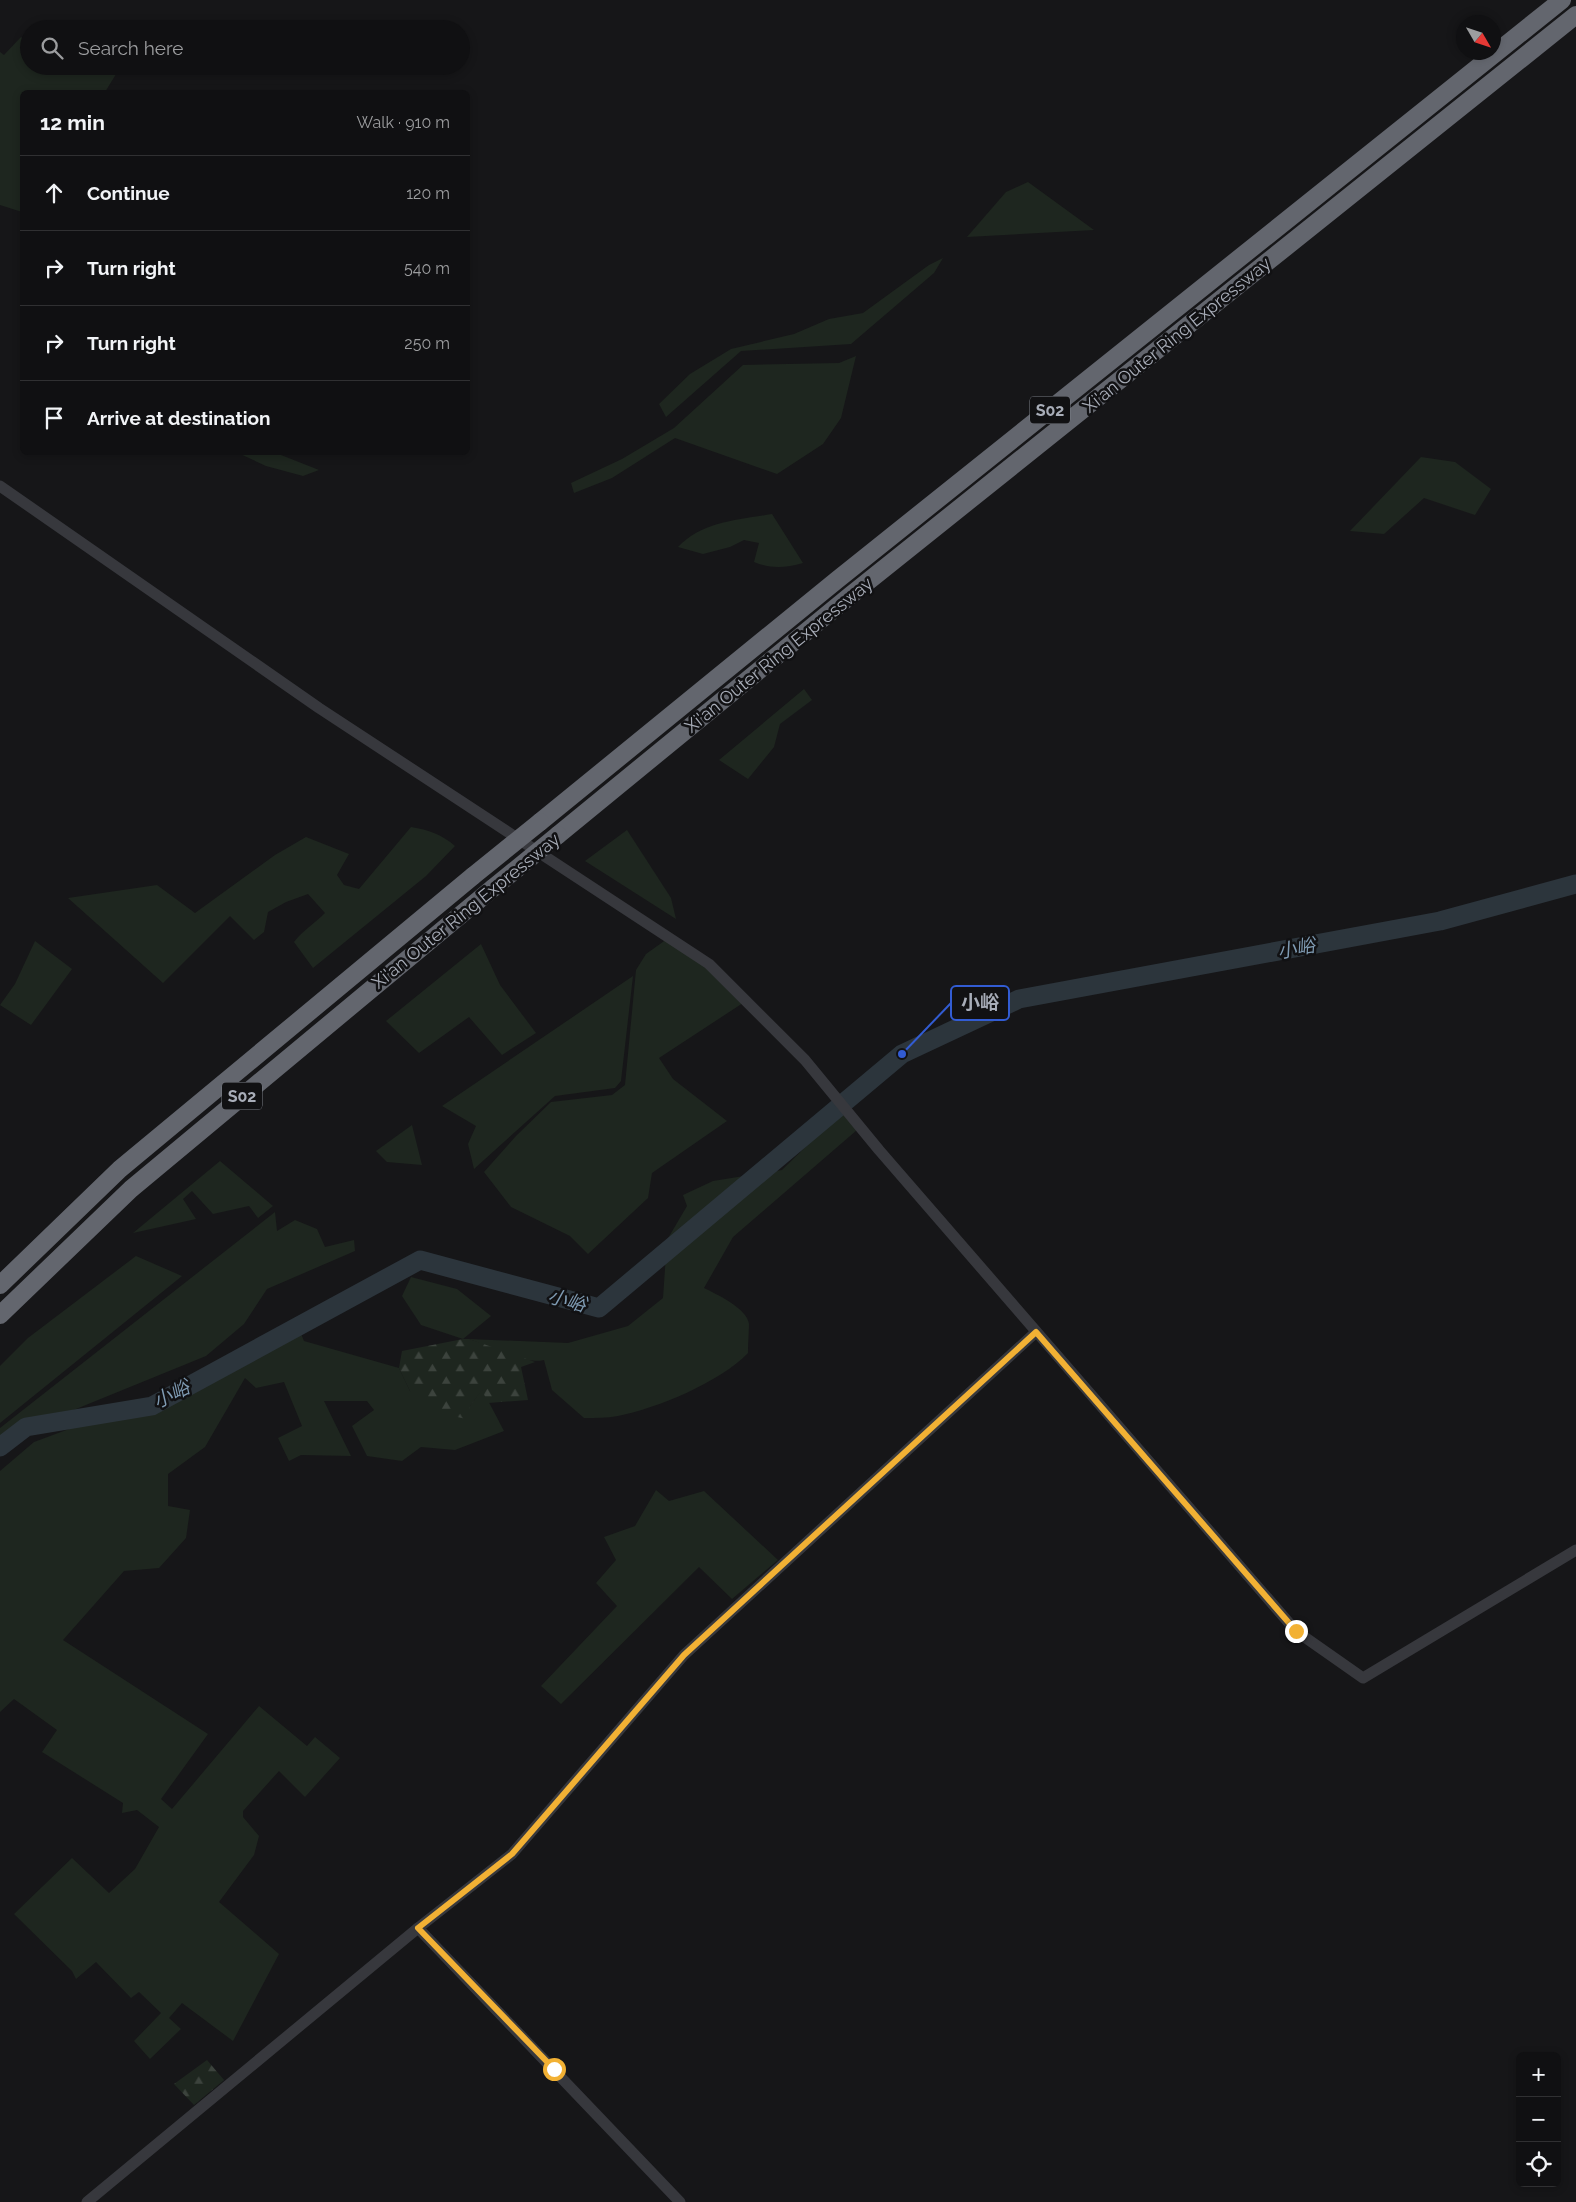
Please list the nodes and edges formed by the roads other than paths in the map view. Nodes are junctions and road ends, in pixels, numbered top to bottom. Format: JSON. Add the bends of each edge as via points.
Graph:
{"nodes":[{"id":1,"x":1562,"y":0,"type":"edge"},
{"id":2,"x":1576,"y":15,"type":"edge"},
{"id":3,"x":0,"y":486,"type":"edge"},
{"id":4,"x":0,"y":1285,"type":"edge"},
{"id":5,"x":0,"y":1315,"type":"edge"},
{"id":6,"x":1036,"y":1332,"type":"junction"},
{"id":7,"x":1576,"y":1550,"type":"edge"},
{"id":8,"x":418,"y":1928,"type":"junction"},
{"id":9,"x":87,"y":2202,"type":"edge"},
{"id":10,"x":680,"y":2202,"type":"edge"}],
"edges":[{"from":1,"to":4,"type":"highway","name":"Xi'an Outer Ring Expressway","number":"S02","bridge":true,"via":[[473,876],[120,1170]]},
{"from":2,"to":5,"type":"highway","name":"Xi'an Outer Ring Expressway","number":"S02","bridge":true,"via":[[851,595],[493,888],[131,1190]]},
{"from":3,"to":6,"type":"street","via":[[319,708],[709,964],[805,1060]]},
{"from":6,"to":7,"type":"street","via":[[1296,1631],[1363,1678]]},
{"from":6,"to":8,"type":"street","via":[[684,1655],[512,1854]]},
{"from":8,"to":9,"type":"street"},
{"from":8,"to":10,"type":"street"}]}
